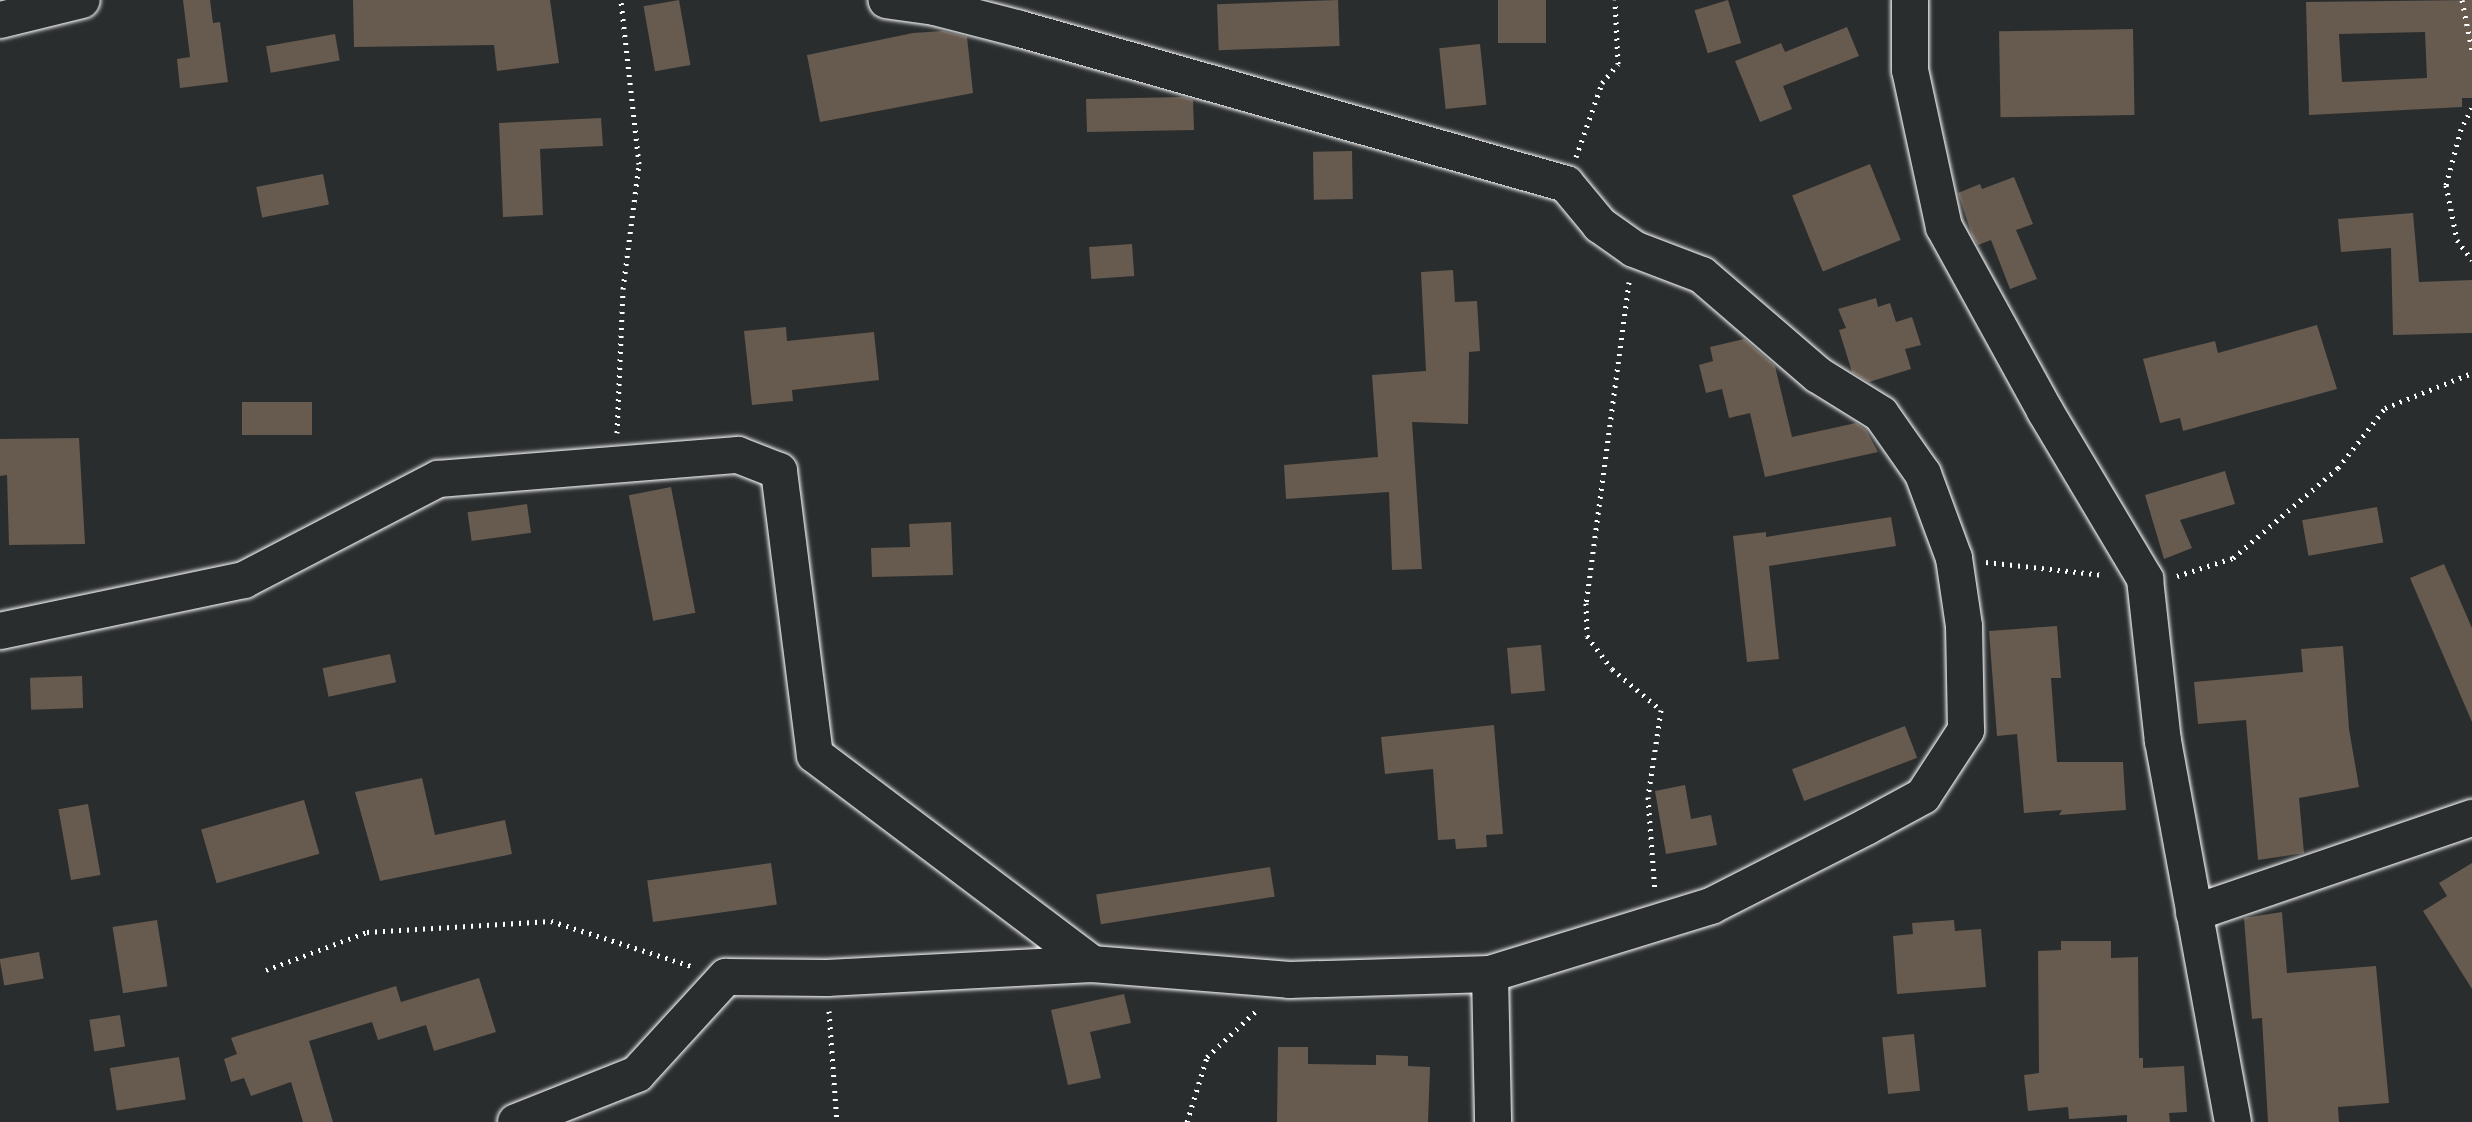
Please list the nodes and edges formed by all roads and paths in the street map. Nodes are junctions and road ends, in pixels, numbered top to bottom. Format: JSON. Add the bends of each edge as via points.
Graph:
{"nodes":[{"id":1,"x":82,"y":0,"type":"edge"},
{"id":2,"x":621,"y":0,"type":"edge"},
{"id":3,"x":886,"y":0,"type":"edge"},
{"id":4,"x":1615,"y":0,"type":"edge"},
{"id":5,"x":1910,"y":0,"type":"edge"},
{"id":6,"x":2462,"y":0,"type":"edge"},
{"id":7,"x":1024,"y":15,"type":"edge"},
{"id":8,"x":0,"y":20,"type":"edge"},
{"id":9,"x":2472,"y":50,"type":"edge"},
{"id":10,"x":2472,"y":108,"type":"edge"},
{"id":11,"x":1566,"y":184,"type":"junction"},
{"id":12,"x":1634,"y":249,"type":"junction"},
{"id":13,"x":2472,"y":260,"type":"edge"},
{"id":14,"x":2472,"y":373,"type":"edge"},
{"id":15,"x":616,"y":465,"type":"junction"},
{"id":16,"x":1954,"y":558,"type":"junction"},
{"id":17,"x":2145,"y":579,"type":"junction"},
{"id":18,"x":0,"y":631,"type":"edge"},
{"id":19,"x":2472,"y":818,"type":"edge"},
{"id":20,"x":2194,"y":913,"type":"junction"},
{"id":21,"x":1657,"y":923,"type":"junction"},
{"id":22,"x":1092,"y":964,"type":"junction"},
{"id":23,"x":266,"y":970,"type":"dead end"},
{"id":24,"x":1490,"y":974,"type":"junction"},
{"id":25,"x":726,"y":977,"type":"junction"},
{"id":26,"x":827,"y":978,"type":"junction"},
{"id":27,"x":1289,"y":980,"type":"junction"},
{"id":28,"x":516,"y":1122,"type":"edge"},
{"id":29,"x":837,"y":1122,"type":"edge"},
{"id":30,"x":1187,"y":1122,"type":"edge"},
{"id":31,"x":1493,"y":1122,"type":"edge"},
{"id":32,"x":2233,"y":1122,"type":"edge"}],
"edges":[{"from":1,"to":8,"type":"street"},
{"from":2,"to":15,"type":"path","via":[[639,164],[623,289]]},
{"from":3,"to":7,"type":"street"},
{"from":4,"to":11,"type":"path","via":[[1618,64],[1602,83]]},
{"from":5,"to":17,"type":"street","via":[[1910,70],[1944,227]]},
{"from":6,"to":9,"type":"path"},
{"from":7,"to":11,"type":"street"},
{"from":10,"to":13,"type":"path","via":[[2446,185],[2457,240]]},
{"from":11,"to":12,"type":"street","via":[[1600,225]]},
{"from":12,"to":16,"type":"street","via":[[1702,275],[1818,375],[1881,414],[1923,474]]},
{"from":12,"to":21,"type":"path","via":[[1586,603],[1587,636],[1612,669],[1661,710],[1648,797]]},
{"from":14,"to":17,"type":"path","via":[[2385,408],[2338,468],[2233,558],[2182,575]]},
{"from":15,"to":18,"type":"street","via":[[438,479],[244,580]]},
{"from":15,"to":22,"type":"street","via":[[738,455],[779,471],[815,755]]},
{"from":16,"to":17,"type":"path"},
{"from":16,"to":21,"type":"street","via":[[1964,626],[1966,730],[1923,796],[1711,906]]},
{"from":17,"to":20,"type":"street","via":[[2163,741]]},
{"from":19,"to":20,"type":"street"},
{"from":20,"to":32,"type":"street"},
{"from":21,"to":24,"type":"street"},
{"from":22,"to":26,"type":"street"},
{"from":22,"to":27,"type":"street"},
{"from":23,"to":25,"type":"path","via":[[367,932],[551,921]]},
{"from":24,"to":27,"type":"street"},
{"from":24,"to":31,"type":"street"},
{"from":25,"to":26,"type":"street"},
{"from":25,"to":28,"type":"street","via":[[637,1074]]},
{"from":26,"to":29,"type":"path"},
{"from":27,"to":30,"type":"path","via":[[1207,1057]]}]}
